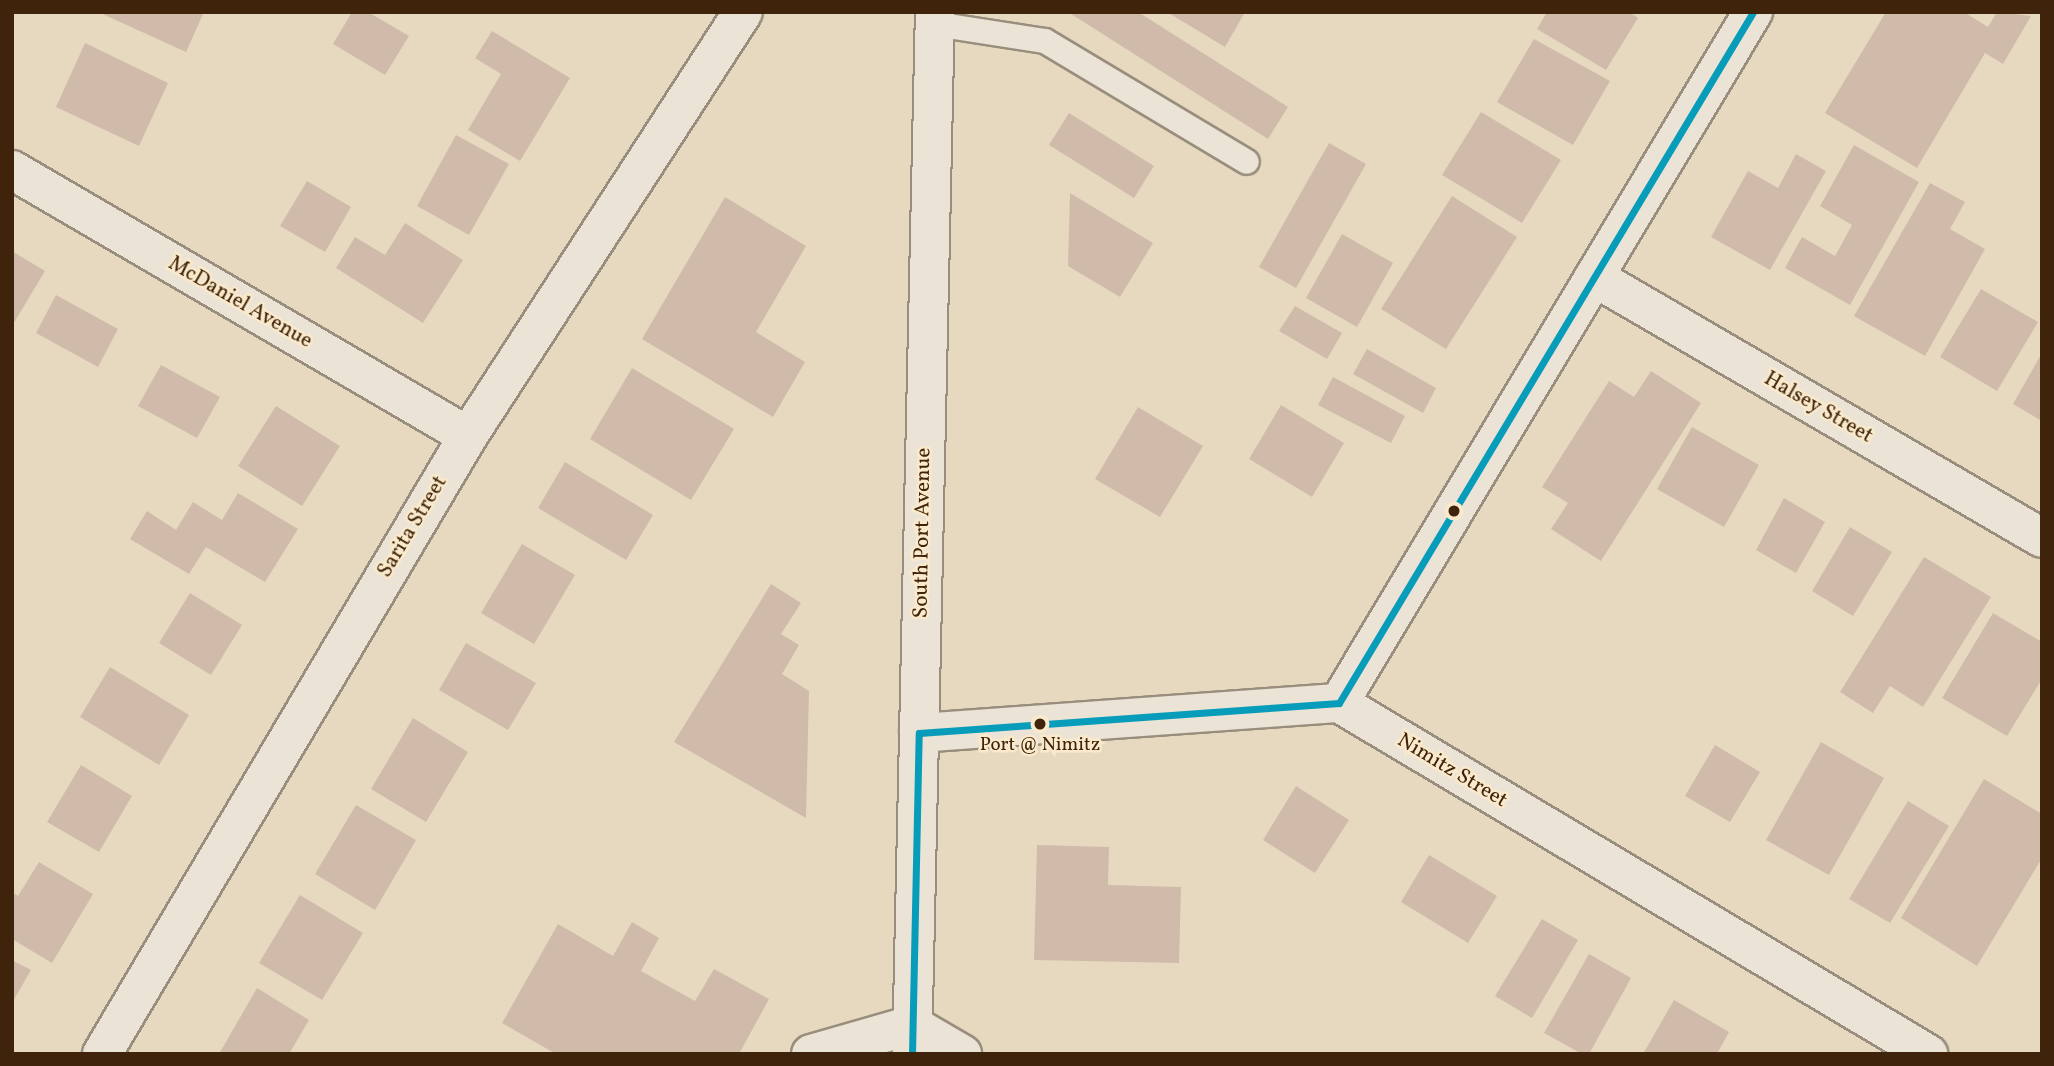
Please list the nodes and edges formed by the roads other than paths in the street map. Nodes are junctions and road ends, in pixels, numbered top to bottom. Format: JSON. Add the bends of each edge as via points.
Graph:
{"nodes":[{"id":1,"x":743,"y":12,"type":"edge"},
{"id":2,"x":1753,"y":12,"type":"edge"},
{"id":3,"x":935,"y":18,"type":"edge"},
{"id":4,"x":1247,"y":162,"type":"dead end"},
{"id":5,"x":12,"y":170,"type":"edge"},
{"id":6,"x":1594,"y":277,"type":"junction"},
{"id":7,"x":468,"y":436,"type":"junction"},
{"id":8,"x":2042,"y":538,"type":"edge"},
{"id":9,"x":1339,"y":703,"type":"junction"},
{"id":10,"x":919,"y":733,"type":"junction"},
{"id":11,"x":912,"y":1039,"type":"edge"},
{"id":12,"x":102,"y":1054,"type":"edge"},
{"id":13,"x":811,"y":1054,"type":"edge"},
{"id":14,"x":962,"y":1054,"type":"edge"},
{"id":15,"x":1928,"y":1054,"type":"edge"}],
"edges":[{"from":1,"to":7,"type":"street","name":"Sarita Street"},
{"from":2,"to":6,"type":"street"},
{"from":3,"to":4,"type":"lane","via":[[1045,41]]},
{"from":3,"to":10,"type":"street","name":"South Port Avenue"},
{"from":5,"to":7,"type":"street","name":"McDaniel Avenue"},
{"from":6,"to":8,"type":"street","name":"Halsey Street"},
{"from":6,"to":9,"type":"street"},
{"from":7,"to":12,"type":"street","name":"Sarita Street"},
{"from":9,"to":10,"type":"street"},
{"from":9,"to":15,"type":"street","name":"Nimitz Street"},
{"from":10,"to":11,"type":"street","name":"South Port Avenue"},
{"from":11,"to":13,"type":"street"},
{"from":11,"to":14,"type":"street"}]}
